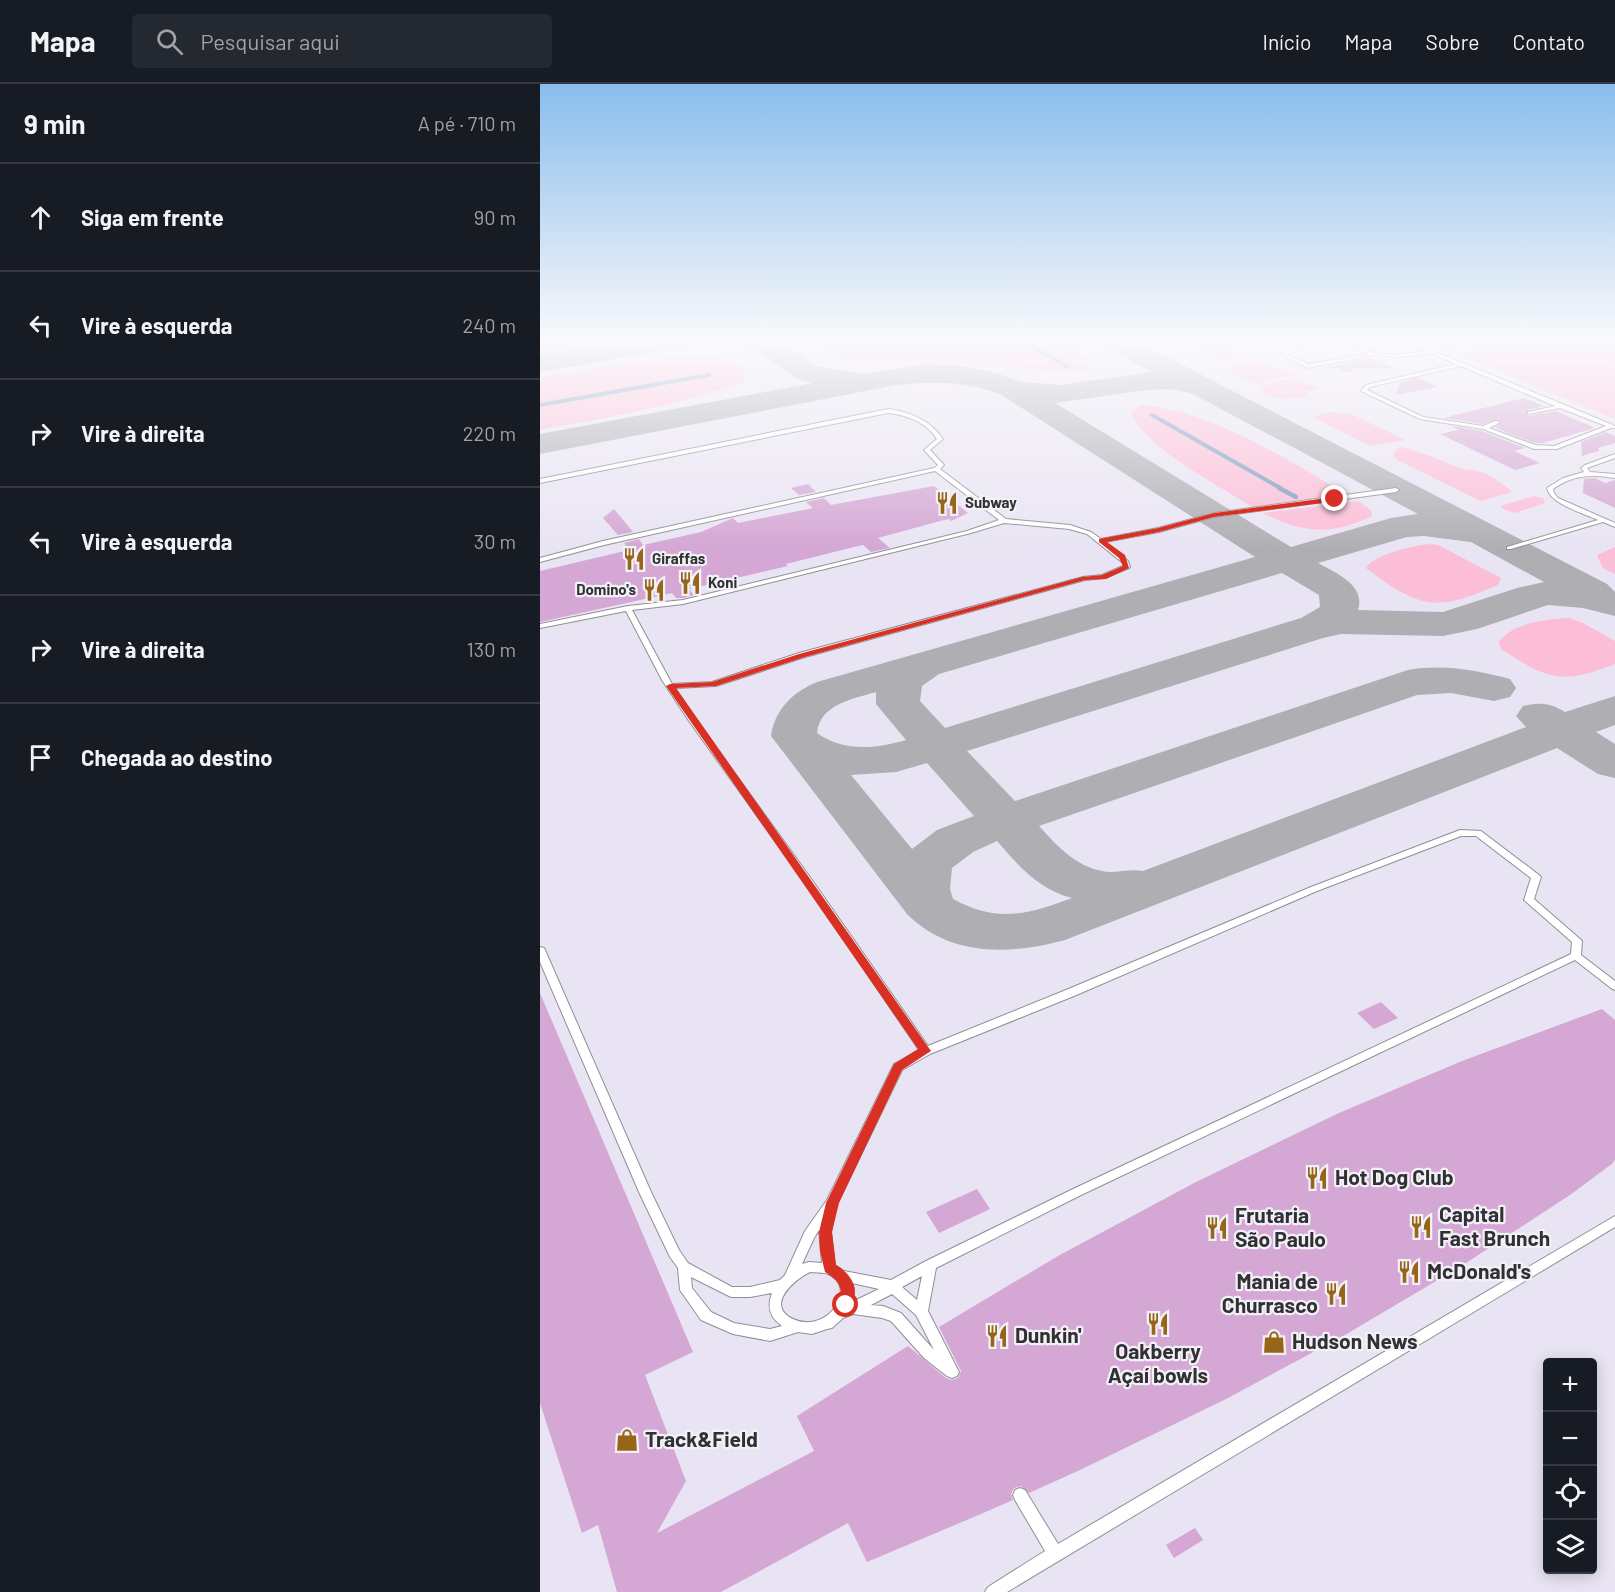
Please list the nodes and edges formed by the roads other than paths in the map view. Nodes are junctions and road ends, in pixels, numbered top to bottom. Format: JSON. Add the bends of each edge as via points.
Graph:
{"nodes":[{"id":1,"x":1403,"y":409,"type":"edge"},
{"id":2,"x":1546,"y":409,"type":"edge"},
{"id":3,"x":1569,"y":409,"type":"edge"},
{"id":4,"x":1530,"y":413,"type":"dead end"},
{"id":5,"x":1497,"y":422,"type":"dead end"},
{"id":6,"x":1613,"y":427,"type":"edge"},
{"id":7,"x":1484,"y":428,"type":"junction"},
{"id":8,"x":1615,"y":456,"type":"edge"},
{"id":9,"x":936,"y":469,"type":"junction"},
{"id":10,"x":1588,"y":473,"type":"junction"},
{"id":11,"x":1615,"y":476,"type":"edge"},
{"id":12,"x":540,"y":481,"type":"edge"},
{"id":13,"x":1396,"y":490,"type":"dead end"},
{"id":14,"x":1603,"y":520,"type":"junction"},
{"id":15,"x":1004,"y":521,"type":"junction"},
{"id":16,"x":1615,"y":525,"type":"edge"},
{"id":17,"x":1101,"y":541,"type":"junction"},
{"id":18,"x":1509,"y":549,"type":"dead end"},
{"id":19,"x":540,"y":560,"type":"edge"},
{"id":20,"x":628,"y":608,"type":"junction"},
{"id":21,"x":540,"y":626,"type":"edge"},
{"id":22,"x":670,"y":686,"type":"junction"},
{"id":23,"x":540,"y":950,"type":"edge"},
{"id":24,"x":1576,"y":956,"type":"junction"},
{"id":25,"x":1615,"y":986,"type":"edge"},
{"id":26,"x":926,"y":1051,"type":"junction"},
{"id":27,"x":832,"y":1203,"type":"junction"},
{"id":28,"x":1615,"y":1221,"type":"edge"},
{"id":29,"x":930,"y":1265,"type":"junction"},
{"id":30,"x":684,"y":1267,"type":"junction"},
{"id":31,"x":829,"y":1268,"type":"junction"},
{"id":32,"x":791,"y":1275,"type":"junction"},
{"id":33,"x":842,"y":1276,"type":"junction"},
{"id":34,"x":781,"y":1285,"type":"junction"},
{"id":35,"x":892,"y":1286,"type":"junction"},
{"id":36,"x":853,"y":1308,"type":"junction"},
{"id":37,"x":921,"y":1311,"type":"junction"},
{"id":38,"x":839,"y":1314,"type":"junction"},
{"id":39,"x":797,"y":1327,"type":"junction"},
{"id":40,"x":1020,"y":1495,"type":"dead end"},
{"id":41,"x":1055,"y":1554,"type":"junction"},
{"id":42,"x":993,"y":1592,"type":"edge"}],
"edges":[{"from":1,"to":7,"type":"lane","via":[[1422,418]]},
{"from":2,"to":4,"type":"lane"},
{"from":3,"to":6,"type":"lane"},
{"from":5,"to":7,"type":"lane"},
{"from":6,"to":7,"type":"lane","via":[[1555,448],[1524,445]]},
{"from":8,"to":10,"type":"lane","via":[[1587,466],[1584,468]]},
{"from":9,"to":12,"type":"lane","via":[[941,465],[927,450],[940,439],[937,434],[909,414],[888,411]]},
{"from":9,"to":15,"type":"lane"},
{"from":9,"to":19,"type":"lane"},
{"from":10,"to":11,"type":"lane"},
{"from":10,"to":14,"type":"lane","via":[[1558,481],[1550,488],[1551,493],[1556,499]]},
{"from":13,"to":17,"type":"lane","via":[[1214,515]]},
{"from":14,"to":16,"type":"lane"},
{"from":14,"to":18,"type":"lane"},
{"from":15,"to":17,"type":"lane","via":[[1070,526]]},
{"from":15,"to":20,"type":"lane","via":[[683,602]]},
{"from":17,"to":22,"type":"lane","via":[[1122,557],[1127,567],[1103,577],[1085,578],[802,655],[713,684]]},
{"from":20,"to":21,"type":"lane"},
{"from":20,"to":22,"type":"lane"},
{"from":22,"to":26,"type":"lane"},
{"from":23,"to":30,"type":"lane","via":[[645,1192]]},
{"from":24,"to":25,"type":"lane"},
{"from":24,"to":26,"type":"lane","via":[[1577,941],[1529,900],[1536,877],[1484,836],[1469,831],[1324,885]]},
{"from":24,"to":29,"type":"lane","via":[[1075,1192]]},
{"from":26,"to":27,"type":"lane","via":[[898,1067]]},
{"from":27,"to":31,"type":"lane","via":[[825,1232]]},
{"from":27,"to":32,"type":"lane","via":[[809,1235]]},
{"from":28,"to":41,"type":"lane"},
{"from":29,"to":35,"type":"lane"},
{"from":29,"to":37,"type":"lane"},
{"from":30,"to":34,"type":"lane","via":[[731,1292]]},
{"from":30,"to":39,"type":"lane","via":[[686,1290],[706,1316],[734,1328],[770,1335]]},
{"from":31,"to":32,"type":"lane","via":[[809,1268]]},
{"from":31,"to":33,"type":"lane"},
{"from":32,"to":34,"type":"lane"},
{"from":33,"to":35,"type":"lane"},
{"from":33,"to":38,"type":"lane","via":[[849,1294]]},
{"from":34,"to":39,"type":"lane","via":[[776,1302],[778,1313]]},
{"from":35,"to":36,"type":"lane"},
{"from":35,"to":37,"type":"lane"},
{"from":36,"to":37,"type":"lane","via":[[896,1317],[929,1354],[952,1372]]},
{"from":36,"to":38,"type":"lane"},
{"from":38,"to":39,"type":"lane","via":[[820,1326]]},
{"from":40,"to":41,"type":"lane"},
{"from":41,"to":42,"type":"lane"}]}
